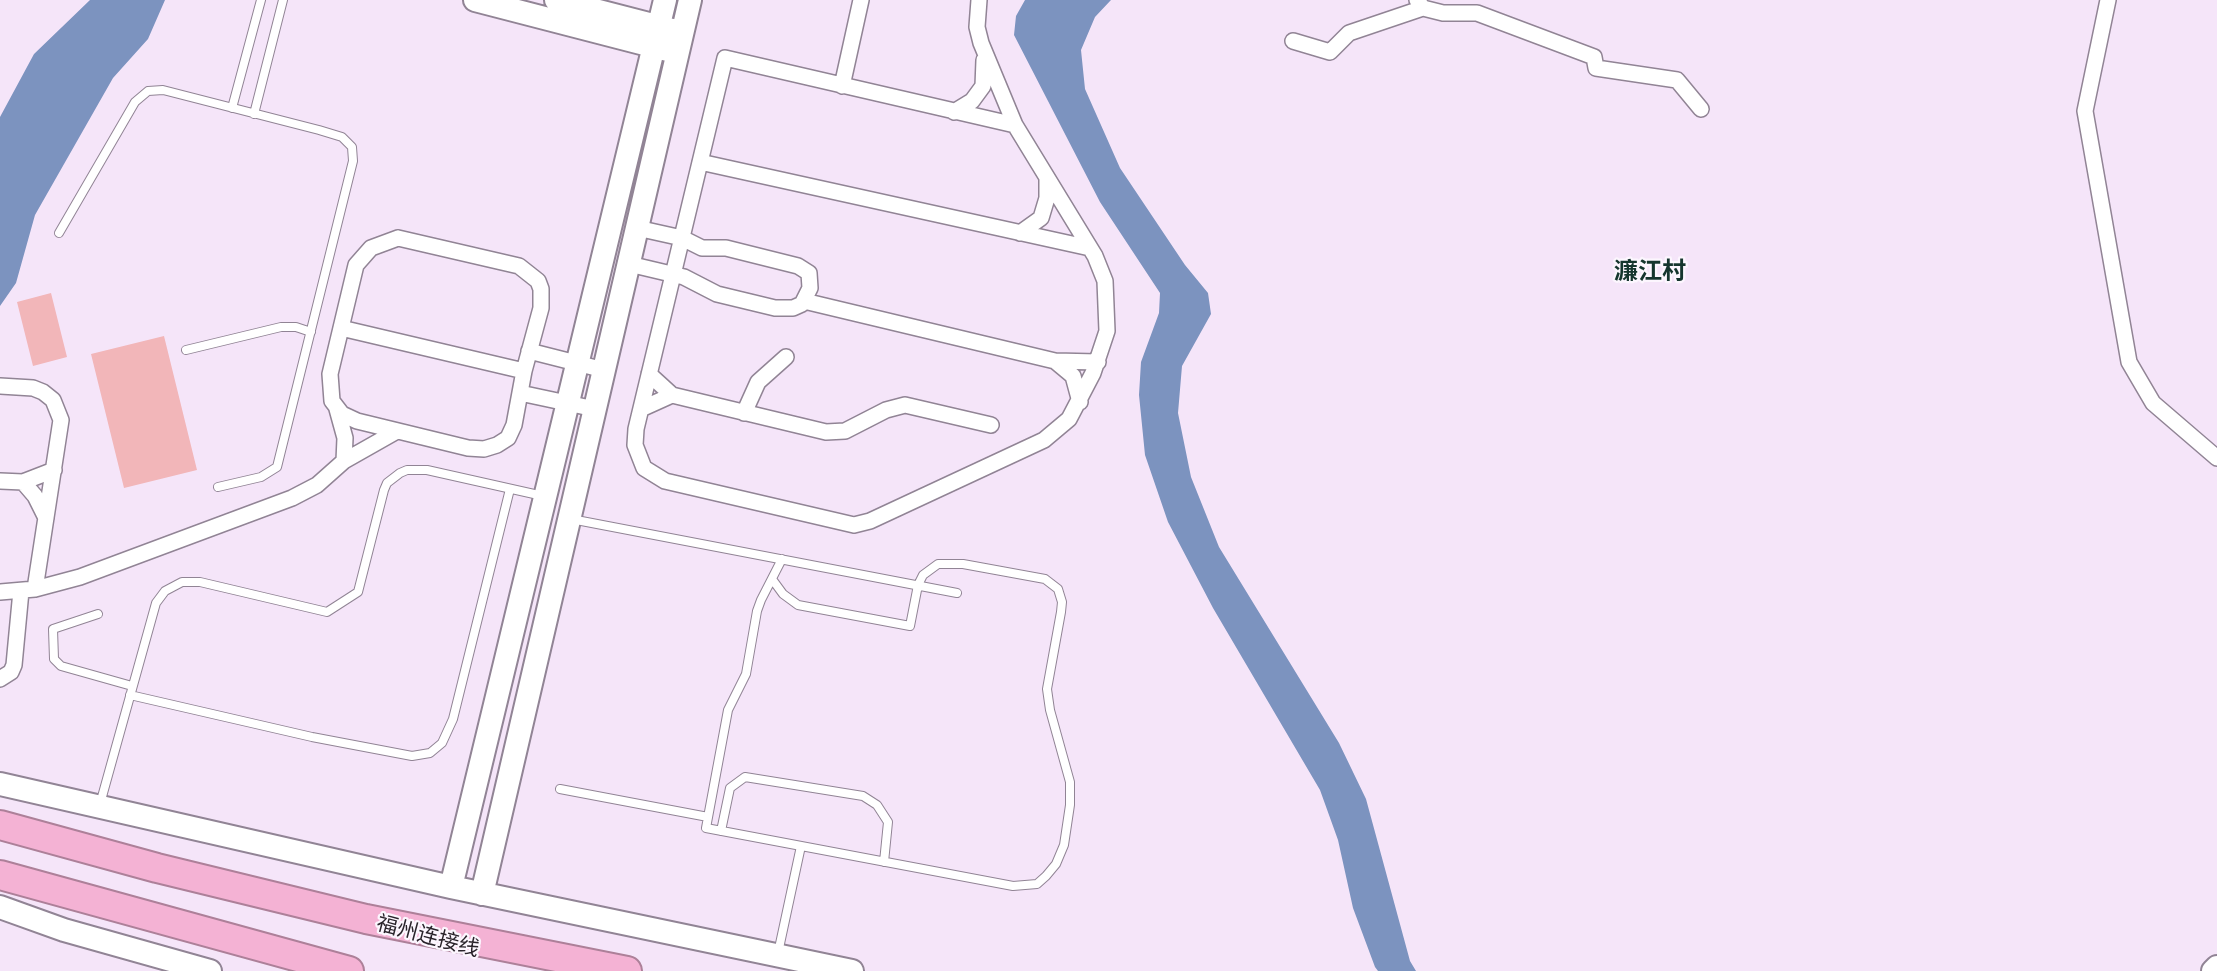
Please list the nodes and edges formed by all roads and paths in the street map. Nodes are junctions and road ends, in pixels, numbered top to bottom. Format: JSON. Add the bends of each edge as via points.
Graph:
{"nodes":[{"id":1,"x":261,"y":0,"type":"edge"},
{"id":2,"x":283,"y":0,"type":"edge"},
{"id":3,"x":475,"y":0,"type":"edge"},
{"id":4,"x":556,"y":0,"type":"edge"},
{"id":5,"x":665,"y":0,"type":"edge"},
{"id":6,"x":690,"y":0,"type":"edge"},
{"id":7,"x":861,"y":0,"type":"edge"},
{"id":8,"x":979,"y":0,"type":"edge"},
{"id":9,"x":2108,"y":0,"type":"edge"},
{"id":10,"x":1420,"y":4,"type":"edge"},
{"id":11,"x":656,"y":36,"type":"junction"},
{"id":12,"x":1293,"y":41,"type":"dead end"},
{"id":13,"x":680,"y":42,"type":"junction"},
{"id":14,"x":981,"y":43,"type":"junction"},
{"id":15,"x":842,"y":86,"type":"junction"},
{"id":16,"x":231,"y":108,"type":"junction"},
{"id":17,"x":1701,"y":109,"type":"dead end"},
{"id":18,"x":954,"y":112,"type":"junction"},
{"id":19,"x":254,"y":114,"type":"junction"},
{"id":20,"x":1015,"y":125,"type":"junction"},
{"id":21,"x":700,"y":162,"type":"junction"},
{"id":22,"x":1047,"y":177,"type":"junction"},
{"id":23,"x":637,"y":228,"type":"junction"},
{"id":24,"x":59,"y":233,"type":"dead end"},
{"id":25,"x":1020,"y":233,"type":"junction"},
{"id":26,"x":682,"y":238,"type":"junction"},
{"id":27,"x":1090,"y":248,"type":"junction"},
{"id":28,"x":629,"y":264,"type":"junction"},
{"id":29,"x":673,"y":275,"type":"junction"},
{"id":30,"x":804,"y":301,"type":"junction"},
{"id":31,"x":341,"y":328,"type":"junction"},
{"id":32,"x":311,"y":332,"type":"junction"},
{"id":33,"x":186,"y":350,"type":"dead end"},
{"id":34,"x":529,"y":351,"type":"junction"},
{"id":35,"x":786,"y":357,"type":"dead end"},
{"id":36,"x":1055,"y":360,"type":"junction"},
{"id":37,"x":1098,"y":362,"type":"junction"},
{"id":38,"x":577,"y":363,"type":"junction"},
{"id":39,"x":604,"y":370,"type":"junction"},
{"id":40,"x":524,"y":371,"type":"junction"},
{"id":41,"x":649,"y":374,"type":"junction"},
{"id":42,"x":0,"y":386,"type":"edge"},
{"id":43,"x":520,"y":393,"type":"junction"},
{"id":44,"x":672,"y":395,"type":"junction"},
{"id":45,"x":1080,"y":402,"type":"junction"},
{"id":46,"x":567,"y":404,"type":"junction"},
{"id":47,"x":337,"y":409,"type":"junction"},
{"id":48,"x":641,"y":409,"type":"junction"},
{"id":49,"x":595,"y":410,"type":"junction"},
{"id":50,"x":744,"y":413,"type":"junction"},
{"id":51,"x":991,"y":425,"type":"dead end"},
{"id":52,"x":397,"y":431,"type":"junction"},
{"id":53,"x":2217,"y":459,"type":"edge"},
{"id":54,"x":344,"y":461,"type":"junction"},
{"id":55,"x":54,"y":470,"type":"junction"},
{"id":56,"x":0,"y":481,"type":"edge"},
{"id":57,"x":23,"y":482,"type":"junction"},
{"id":58,"x":218,"y":488,"type":"dead end"},
{"id":59,"x":510,"y":489,"type":"junction"},
{"id":60,"x":545,"y":497,"type":"junction"},
{"id":61,"x":46,"y":518,"type":"junction"},
{"id":62,"x":570,"y":519,"type":"junction"},
{"id":63,"x":782,"y":559,"type":"junction"},
{"id":64,"x":772,"y":579,"type":"junction"},
{"id":65,"x":918,"y":585,"type":"junction"},
{"id":66,"x":28,"y":590,"type":"junction"},
{"id":67,"x":0,"y":592,"type":"edge"},
{"id":68,"x":957,"y":592,"type":"dead end"},
{"id":69,"x":98,"y":614,"type":"dead end"},
{"id":70,"x":0,"y":679,"type":"edge"},
{"id":71,"x":131,"y":691,"type":"junction"},
{"id":72,"x":0,"y":784,"type":"edge"},
{"id":73,"x":560,"y":789,"type":"dead end"},
{"id":74,"x":99,"y":808,"type":"junction"},
{"id":75,"x":708,"y":817,"type":"junction"},
{"id":76,"x":0,"y":825,"type":"edge"},
{"id":77,"x":721,"y":831,"type":"junction"},
{"id":78,"x":801,"y":846,"type":"junction"},
{"id":79,"x":884,"y":862,"type":"junction"},
{"id":80,"x":0,"y":875,"type":"edge"},
{"id":81,"x":451,"y":887,"type":"junction"},
{"id":82,"x":482,"y":894,"type":"junction"},
{"id":83,"x":0,"y":907,"type":"edge"},
{"id":84,"x":366,"y":919,"type":"junction"},
{"id":85,"x":778,"y":957,"type":"junction"},
{"id":86,"x":2217,"y":967,"type":"edge"},
{"id":87,"x":210,"y":971,"type":"edge"},
{"id":88,"x":349,"y":971,"type":"edge"},
{"id":89,"x":560,"y":971,"type":"edge"},
{"id":90,"x":627,"y":971,"type":"edge"},
{"id":91,"x":852,"y":971,"type":"edge"},
{"id":92,"x":2213,"y":971,"type":"edge"}],
"edges":[{"from":1,"to":16,"type":"lane"},
{"from":2,"to":19,"type":"lane"},
{"from":3,"to":11,"type":"street"},
{"from":4,"to":11,"type":"street"},
{"from":5,"to":11,"type":"street"},
{"from":6,"to":13,"type":"street"},
{"from":7,"to":15,"type":"street"},
{"from":8,"to":14,"type":"street","via":[[977,27]]},
{"from":9,"to":53,"type":"street","via":[[2085,111],[2129,362],[2153,403]]},
{"from":10,"to":12,"type":"street","via":[[1349,33],[1330,52]]},
{"from":10,"to":17,"type":"street","via":[[1443,13],[1478,13],[1594,57],[1596,68],[1677,80]]},
{"from":11,"to":13,"type":"street"},
{"from":11,"to":38,"type":"street"},
{"from":13,"to":23,"type":"street"},
{"from":14,"to":18,"type":"street","via":[[983,86],[972,100]]},
{"from":14,"to":20,"type":"street"},
{"from":15,"to":18,"type":"street"},
{"from":15,"to":21,"type":"street","via":[[725,58]]},
{"from":16,"to":19,"type":"lane"},
{"from":16,"to":24,"type":"lane","via":[[163,90],[142,94]]},
{"from":18,"to":20,"type":"street"},
{"from":19,"to":32,"type":"lane","via":[[332,133],[352,147],[353,161]]},
{"from":20,"to":22,"type":"street"},
{"from":21,"to":25,"type":"street"},
{"from":21,"to":26,"type":"street"},
{"from":22,"to":25,"type":"street","via":[[1047,198],[1041,218]]},
{"from":22,"to":27,"type":"street"},
{"from":23,"to":26,"type":"street"},
{"from":23,"to":28,"type":"street"},
{"from":25,"to":27,"type":"street"},
{"from":26,"to":29,"type":"street"},
{"from":26,"to":30,"type":"street","via":[[702,248],[726,248],[798,266],[811,279]]},
{"from":27,"to":37,"type":"street","via":[[1102,270],[1108,305],[1107,331]]},
{"from":28,"to":29,"type":"street"},
{"from":28,"to":39,"type":"street"},
{"from":29,"to":30,"type":"street","via":[[693,281],[709,292],[775,308],[794,308]]},
{"from":29,"to":41,"type":"street"},
{"from":30,"to":36,"type":"street"},
{"from":31,"to":34,"type":"street","via":[[360,257],[378,244],[405,239],[511,264],[533,275],[542,299]]},
{"from":31,"to":40,"type":"street"},
{"from":31,"to":47,"type":"street","via":[[330,385]]},
{"from":32,"to":33,"type":"lane","via":[[281,327]]},
{"from":32,"to":58,"type":"lane","via":[[277,467],[261,477]]},
{"from":34,"to":38,"type":"street"},
{"from":34,"to":40,"type":"street"},
{"from":35,"to":50,"type":"street","via":[[758,382]]},
{"from":36,"to":37,"type":"street"},
{"from":36,"to":45,"type":"street","via":[[1073,376]]},
{"from":37,"to":45,"type":"street"},
{"from":38,"to":39,"type":"street"},
{"from":38,"to":46,"type":"street"},
{"from":39,"to":49,"type":"street"},
{"from":40,"to":43,"type":"street"},
{"from":41,"to":44,"type":"street"},
{"from":41,"to":48,"type":"street"},
{"from":42,"to":55,"type":"street","via":[[38,389],[53,400],[61,420]]},
{"from":43,"to":46,"type":"street"},
{"from":43,"to":52,"type":"street","via":[[511,432],[503,442],[491,447],[468,448]]},
{"from":44,"to":48,"type":"street"},
{"from":44,"to":50,"type":"street"},
{"from":45,"to":48,"type":"street","via":[[1062,427],[1044,440],[854,525],[656,478],[644,468],[637,453],[635,437]]},
{"from":46,"to":49,"type":"street"},
{"from":46,"to":60,"type":"street"},
{"from":47,"to":52,"type":"street","via":[[357,421]]},
{"from":47,"to":54,"type":"street","via":[[345,438]]},
{"from":49,"to":62,"type":"street"},
{"from":50,"to":51,"type":"street","via":[[836,432],[905,405]]},
{"from":52,"to":54,"type":"street"},
{"from":54,"to":66,"type":"street","via":[[317,485],[292,498],[80,577]]},
{"from":55,"to":57,"type":"street"},
{"from":55,"to":61,"type":"street"},
{"from":56,"to":57,"type":"street"},
{"from":57,"to":61,"type":"street","via":[[40,503]]},
{"from":59,"to":60,"type":"lane"},
{"from":59,"to":71,"type":"lane","via":[[427,470],[407,470],[393,478],[384,490],[358,592],[327,612],[200,582],[173,585],[156,603]]},
{"from":59,"to":71,"type":"lane","via":[[453,719],[442,743],[430,753],[412,756],[312,737]]},
{"from":60,"to":81,"type":"street"},
{"from":61,"to":66,"type":"street"},
{"from":62,"to":63,"type":"lane"},
{"from":62,"to":82,"type":"street"},
{"from":63,"to":64,"type":"lane"},
{"from":63,"to":65,"type":"lane"},
{"from":64,"to":65,"type":"lane","via":[[798,605],[910,626]]},
{"from":64,"to":75,"type":"lane","via":[[757,611],[743,684],[728,710]]},
{"from":65,"to":68,"type":"lane"},
{"from":65,"to":79,"type":"lane","via":[[930,569],[948,562],[1045,579],[1058,589],[1062,602],[1047,689],[1070,782],[1068,825],[1056,864],[1037,884],[1025,887]]},
{"from":66,"to":67,"type":"street"},
{"from":66,"to":70,"type":"street","via":[[14,665]]},
{"from":69,"to":71,"type":"lane","via":[[53,629],[54,659],[61,666]]},
{"from":71,"to":74,"type":"lane"},
{"from":72,"to":74,"type":"street"},
{"from":73,"to":75,"type":"lane"},
{"from":74,"to":81,"type":"street"},
{"from":75,"to":77,"type":"lane","via":[[706,828]]},
{"from":76,"to":84,"type":"highway"},
{"from":77,"to":78,"type":"lane"},
{"from":77,"to":79,"type":"lane","via":[[730,788],[746,777],[863,796],[877,805],[888,822]]},
{"from":78,"to":79,"type":"lane"},
{"from":78,"to":85,"type":"lane"},
{"from":80,"to":88,"type":"highway"},
{"from":81,"to":82,"type":"street"},
{"from":82,"to":85,"type":"street"},
{"from":83,"to":87,"type":"street","via":[[64,930]]},
{"from":84,"to":89,"type":"highway","name":"福州连接线"},
{"from":84,"to":90,"type":"highway"},
{"from":85,"to":91,"type":"street"},
{"from":86,"to":92,"type":"street"}]}
